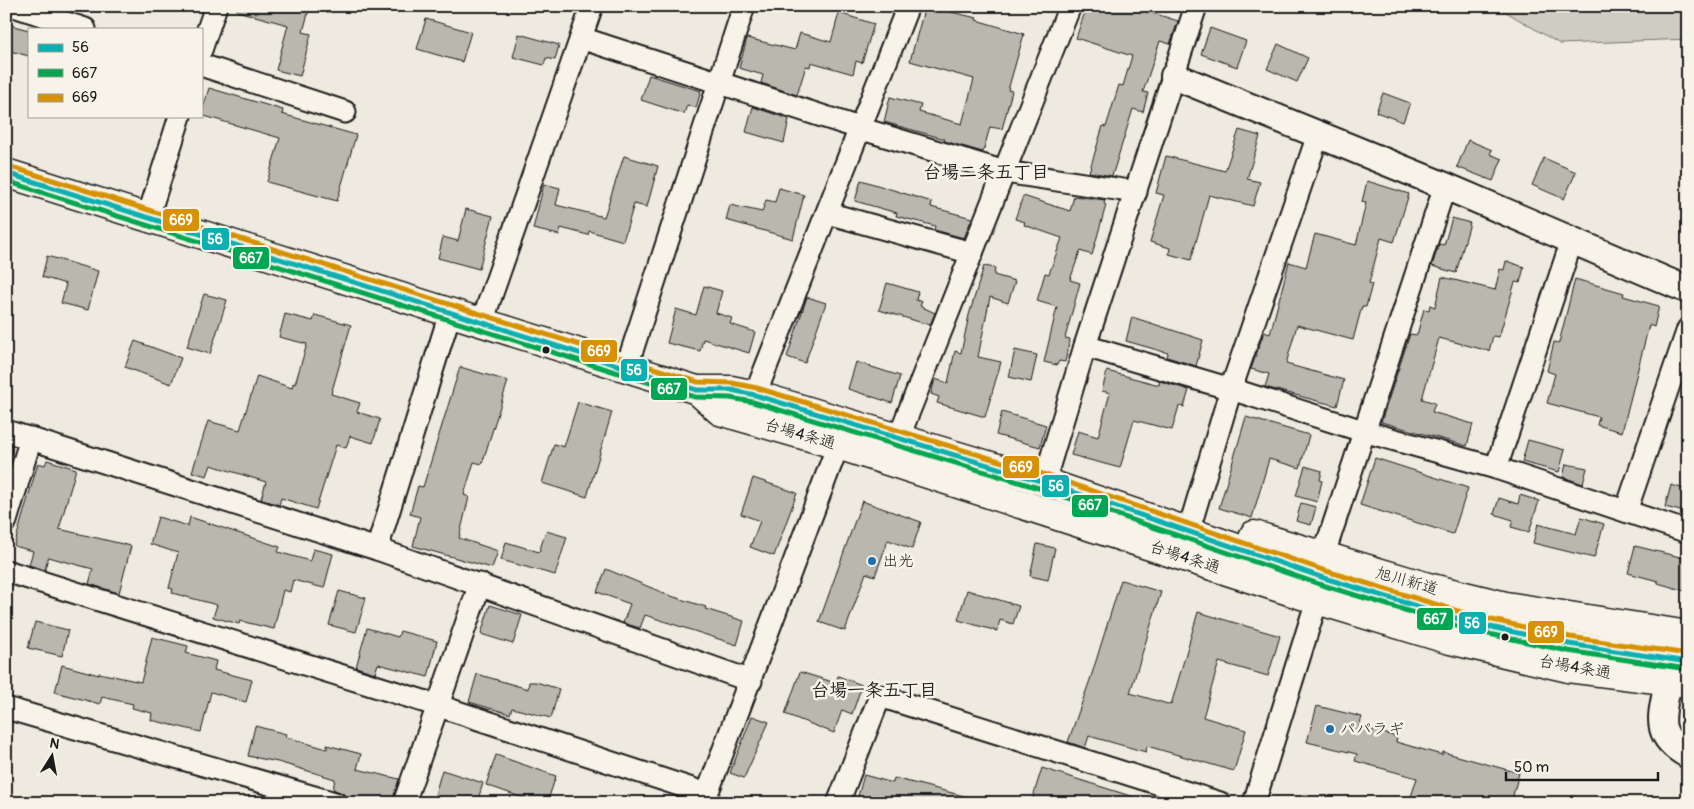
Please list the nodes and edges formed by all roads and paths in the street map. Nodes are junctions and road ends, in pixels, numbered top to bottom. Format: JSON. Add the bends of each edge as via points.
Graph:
{"nodes":[{"id":1,"x":14,"y":6,"type":"edge"},
{"id":2,"x":216,"y":6,"type":"edge"},
{"id":3,"x":592,"y":6,"type":"edge"},
{"id":4,"x":744,"y":6,"type":"edge"},
{"id":5,"x":908,"y":6,"type":"edge"},
{"id":6,"x":1070,"y":6,"type":"edge"},
{"id":7,"x":1196,"y":6,"type":"edge"},
{"id":8,"x":82,"y":28,"type":"edge"},
{"id":9,"x":581,"y":38,"type":"junction"},
{"id":10,"x":202,"y":47,"type":"edge"},
{"id":11,"x":202,"y":65,"type":"edge"},
{"id":12,"x":1174,"y":76,"type":"junction"},
{"id":13,"x":718,"y":82,"type":"junction"},
{"id":14,"x":345,"y":112,"type":"dead end"},
{"id":15,"x":179,"y":118,"type":"edge"},
{"id":16,"x":859,"y":128,"type":"junction"},
{"id":17,"x":1318,"y":135,"type":"junction"},
{"id":18,"x":1005,"y":172,"type":"junction"},
{"id":19,"x":6,"y":173,"type":"edge"},
{"id":20,"x":1445,"y":186,"type":"junction"},
{"id":21,"x":1136,"y":192,"type":"junction"},
{"id":22,"x":827,"y":213,"type":"junction"},
{"id":23,"x":148,"y":217,"type":"junction"},
{"id":24,"x":1572,"y":240,"type":"junction"},
{"id":25,"x":972,"y":253,"type":"junction"},
{"id":26,"x":1688,"y":290,"type":"edge"},
{"id":27,"x":450,"y":313,"type":"junction"},
{"id":28,"x":482,"y":322,"type":"junction"},
{"id":29,"x":1688,"y":329,"type":"edge"},
{"id":30,"x":1085,"y":346,"type":"junction"},
{"id":31,"x":627,"y":366,"type":"junction"},
{"id":32,"x":1231,"y":388,"type":"junction"},
{"id":33,"x":697,"y":390,"type":"junction"},
{"id":34,"x":755,"y":395,"type":"junction"},
{"id":35,"x":6,"y":431,"type":"edge"},
{"id":36,"x":1363,"y":432,"type":"junction"},
{"id":37,"x":31,"y":438,"type":"junction"},
{"id":38,"x":898,"y":440,"type":"junction"},
{"id":39,"x":838,"y":445,"type":"junction"},
{"id":40,"x":1496,"y":468,"type":"junction"},
{"id":41,"x":1044,"y":482,"type":"junction"},
{"id":42,"x":1626,"y":511,"type":"junction"},
{"id":43,"x":1193,"y":516,"type":"junction"},
{"id":44,"x":6,"y":521,"type":"edge"},
{"id":45,"x":1688,"y":532,"type":"edge"},
{"id":46,"x":377,"y":549,"type":"junction"},
{"id":47,"x":6,"y":571,"type":"edge"},
{"id":48,"x":1320,"y":578,"type":"junction"},
{"id":49,"x":480,"y":584,"type":"junction"},
{"id":50,"x":1687,"y":635,"type":"edge"},
{"id":51,"x":1681,"y":675,"type":"edge"},
{"id":52,"x":751,"y":681,"type":"junction"},
{"id":53,"x":439,"y":706,"type":"junction"},
{"id":54,"x":6,"y":708,"type":"edge"},
{"id":55,"x":1688,"y":755,"type":"edge"},
{"id":56,"x":336,"y":803,"type":"edge"},
{"id":57,"x":404,"y":803,"type":"edge"},
{"id":58,"x":838,"y":803,"type":"edge"},
{"id":59,"x":1220,"y":803,"type":"edge"},
{"id":60,"x":1254,"y":803,"type":"edge"}],
"edges":[{"from":1,"to":8,"type":"street"},
{"from":2,"to":10,"type":"street"},
{"from":3,"to":9,"type":"street"},
{"from":4,"to":13,"type":"street"},
{"from":5,"to":16,"type":"street"},
{"from":6,"to":18,"type":"street"},
{"from":7,"to":12,"type":"street"},
{"from":9,"to":13,"type":"street"},
{"from":9,"to":28,"type":"street"},
{"from":11,"to":14,"type":"street"},
{"from":12,"to":17,"type":"street"},
{"from":12,"to":21,"type":"street"},
{"from":13,"to":16,"type":"street"},
{"from":13,"to":31,"type":"street"},
{"from":15,"to":23,"type":"street"},
{"from":16,"to":18,"type":"street"},
{"from":16,"to":22,"type":"street"},
{"from":17,"to":20,"type":"street"},
{"from":17,"to":32,"type":"street"},
{"from":18,"to":21,"type":"street"},
{"from":18,"to":25,"type":"street"},
{"from":19,"to":23,"type":"highway","name":"台場4条通"},
{"from":20,"to":24,"type":"street"},
{"from":20,"to":36,"type":"street"},
{"from":21,"to":30,"type":"street"},
{"from":22,"to":25,"type":"street"},
{"from":22,"to":34,"type":"street"},
{"from":23,"to":27,"type":"highway","name":"台場4条通"},
{"from":24,"to":26,"type":"street"},
{"from":24,"to":40,"type":"street"},
{"from":25,"to":38,"type":"street"},
{"from":27,"to":28,"type":"highway","name":"台場4条通"},
{"from":27,"to":46,"type":"street"},
{"from":28,"to":31,"type":"highway","name":"台場4条通"},
{"from":29,"to":42,"type":"street"},
{"from":30,"to":32,"type":"street"},
{"from":30,"to":41,"type":"street"},
{"from":31,"to":33,"type":"highway","name":"台場4条通"},
{"from":32,"to":36,"type":"street"},
{"from":32,"to":43,"type":"street"},
{"from":33,"to":34,"type":"highway","name":"台場4条通","via":[[731,390]]},
{"from":33,"to":39,"type":"highway","name":"台場4条通","via":[[720,411]]},
{"from":34,"to":38,"type":"highway","name":"台場4条通"},
{"from":35,"to":37,"type":"street"},
{"from":36,"to":40,"type":"street"},
{"from":36,"to":48,"type":"street"},
{"from":37,"to":44,"type":"street"},
{"from":37,"to":46,"type":"street"},
{"from":38,"to":41,"type":"highway","name":"台場4条通"},
{"from":39,"to":48,"type":"highway","name":"台場4条通"},
{"from":39,"to":52,"type":"street"},
{"from":40,"to":42,"type":"street"},
{"from":41,"to":43,"type":"highway","name":"旭川新道"},
{"from":41,"to":48,"type":"highway","name":"台場4条通"},
{"from":42,"to":45,"type":"street"},
{"from":43,"to":48,"type":"highway","name":"旭川新道"},
{"from":46,"to":49,"type":"street"},
{"from":47,"to":53,"type":"street"},
{"from":48,"to":50,"type":"highway","name":"旭川新道","via":[[1428,588],[1506,606]]},
{"from":48,"to":51,"type":"highway","name":"台場4条通","via":[[1450,640],[1568,668]]},
{"from":48,"to":60,"type":"street"},
{"from":49,"to":52,"type":"street"},
{"from":49,"to":53,"type":"street"},
{"from":50,"to":51,"type":"highway"},
{"from":51,"to":55,"type":"street","via":[[1662,717],[1662,731]]},
{"from":52,"to":53,"type":"street","via":[[707,794]]},
{"from":53,"to":57,"type":"street"},
{"from":54,"to":56,"type":"street"},
{"from":58,"to":59,"type":"street","via":[[880,696]]}]}
